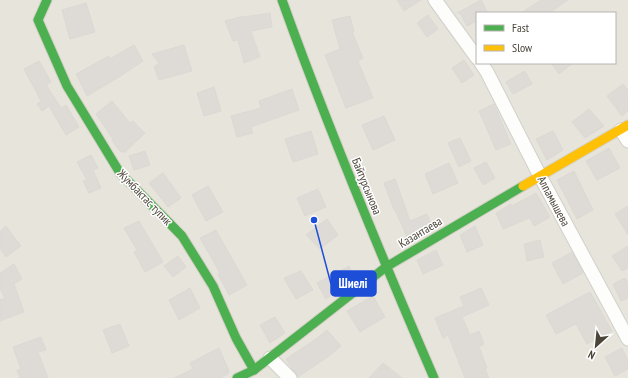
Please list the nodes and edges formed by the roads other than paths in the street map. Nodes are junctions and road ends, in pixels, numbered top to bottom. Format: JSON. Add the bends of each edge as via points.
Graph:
{"nodes":[{"id":1,"x":47,"y":0,"type":"edge"},
{"id":2,"x":282,"y":0,"type":"edge"},
{"id":3,"x":434,"y":0,"type":"edge"},
{"id":4,"x":476,"y":57,"type":"edge"},
{"id":5,"x":482,"y":64,"type":"edge"},
{"id":6,"x":624,"y":127,"type":"edge"},
{"id":7,"x":628,"y":141,"type":"edge"},
{"id":8,"x":540,"y":176,"type":"junction"},
{"id":9,"x":386,"y":267,"type":"junction"},
{"id":10,"x":628,"y":339,"type":"edge"},
{"id":11,"x":270,"y":358,"type":"junction"},
{"id":12,"x":254,"y":370,"type":"junction"},
{"id":13,"x":237,"y":378,"type":"edge"},
{"id":14,"x":290,"y":378,"type":"edge"},
{"id":15,"x":434,"y":378,"type":"edge"}],
"edges":[{"from":1,"to":12,"type":"street","name":"Жумбактас тупик","via":[[38,20],[67,86],[120,173],[182,236],[213,286],[236,338]]},
{"from":2,"to":9,"type":"street","name":"Байтурсынова"},
{"from":3,"to":4,"type":"street"},
{"from":5,"to":8,"type":"street","name":"Алпамышева"},
{"from":6,"to":7,"type":"street"},
{"from":6,"to":8,"type":"street","name":"Казантаева"},
{"from":8,"to":9,"type":"street","name":"Казантаева"},
{"from":8,"to":10,"type":"street","name":"Алпамышева"},
{"from":9,"to":11,"type":"street","name":"Казантаева"},
{"from":9,"to":15,"type":"street","name":"Байтурсынова"},
{"from":11,"to":12,"type":"street","name":"Казантаева"},
{"from":11,"to":14,"type":"street"},
{"from":12,"to":13,"type":"street","name":"Казантаева"}]}
